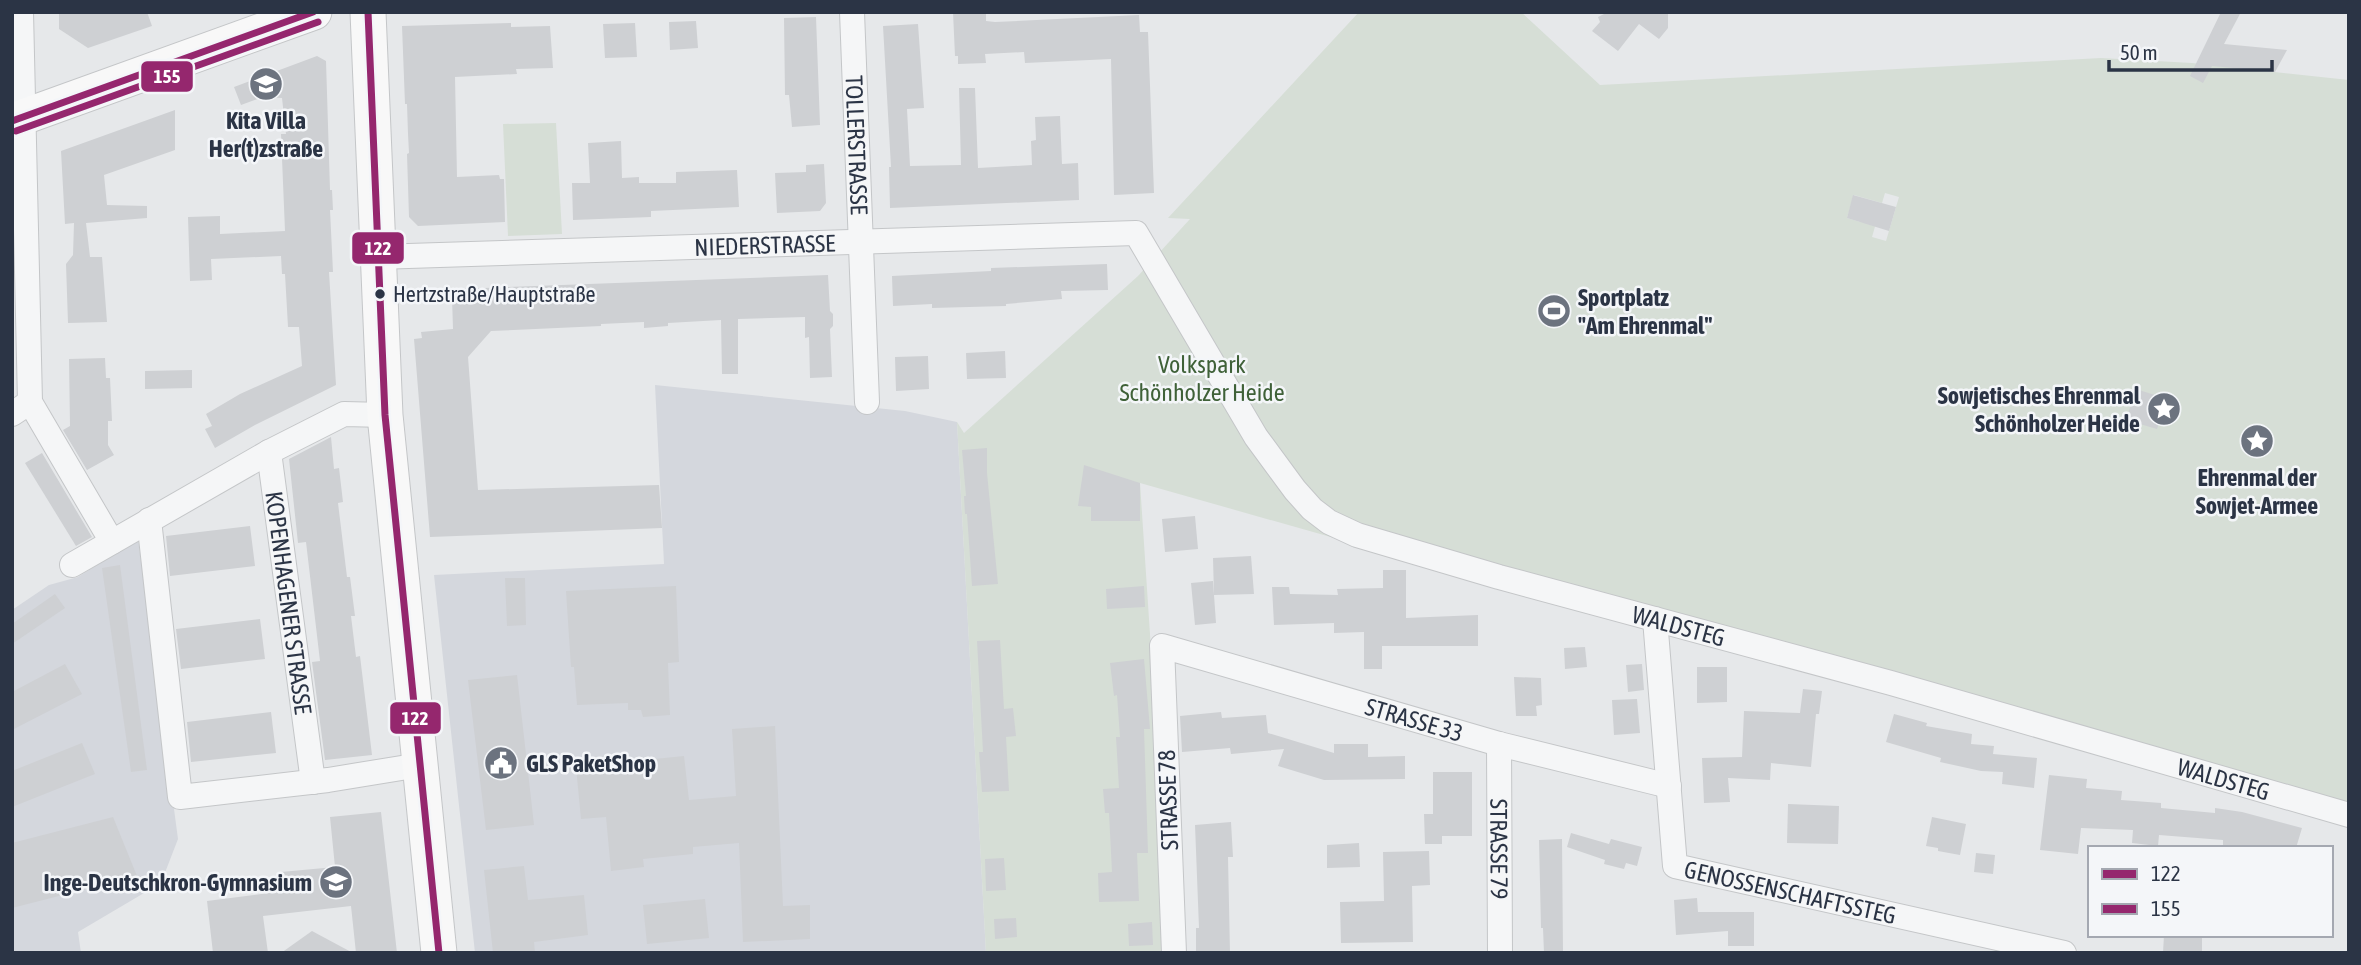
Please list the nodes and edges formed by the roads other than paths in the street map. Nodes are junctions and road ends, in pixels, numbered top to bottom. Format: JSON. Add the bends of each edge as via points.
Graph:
{"nodes":[{"id":1,"x":21,"y":12,"type":"edge"},
{"id":2,"x":314,"y":12,"type":"edge"},
{"id":3,"x":368,"y":12,"type":"edge"},
{"id":4,"x":852,"y":12,"type":"edge"},
{"id":5,"x":17,"y":119,"type":"edge"},
{"id":6,"x":860,"y":241,"type":"junction"},
{"id":7,"x":1145,"y":247,"type":"joint"},
{"id":8,"x":377,"y":257,"type":"junction"},
{"id":9,"x":867,"y":402,"type":"dead end"},
{"id":10,"x":21,"y":408,"type":"edge"},
{"id":11,"x":385,"y":415,"type":"junction"},
{"id":12,"x":269,"y":452,"type":"junction"},
{"id":13,"x":149,"y":520,"type":"junction"},
{"id":14,"x":112,"y":542,"type":"junction"},
{"id":15,"x":72,"y":565,"type":"dead end"},
{"id":16,"x":1655,"y":619,"type":"junction"},
{"id":17,"x":1163,"y":646,"type":"joint"},
{"id":18,"x":1499,"y":744,"type":"junction"},
{"id":19,"x":420,"y":765,"type":"junction"},
{"id":20,"x":313,"y":782,"type":"junction"},
{"id":21,"x":1669,"y":786,"type":"junction"},
{"id":22,"x":2349,"y":815,"type":"edge"},
{"id":23,"x":439,"y":953,"type":"edge"},
{"id":24,"x":1174,"y":953,"type":"edge"},
{"id":25,"x":1500,"y":953,"type":"edge"},
{"id":26,"x":2064,"y":953,"type":"edge"}],
"edges":[{"from":1,"to":5,"type":"street"},
{"from":2,"to":5,"type":"main road"},
{"from":3,"to":8,"type":"main road"},
{"from":4,"to":6,"type":"street","name":"TOLLERSTRASSE"},
{"from":5,"to":10,"type":"street"},
{"from":6,"to":7,"type":"street","name":"NIEDERSTRASSE","via":[[1136,233]]},
{"from":6,"to":8,"type":"street","name":"NIEDERSTRASSE"},
{"from":6,"to":9,"type":"street","name":"TOLLERSTRASSE"},
{"from":7,"to":16,"type":"street","name":"WALDSTEG","via":[[1256,437],[1295,490],[1329,522],[1357,535]]},
{"from":8,"to":11,"type":"main road"},
{"from":10,"to":14,"type":"street"},
{"from":11,"to":12,"type":"street","via":[[344,414]]},
{"from":11,"to":19,"type":"main road"},
{"from":12,"to":13,"type":"street","name":"KOPENHAGENER STRASSE"},
{"from":12,"to":20,"type":"street","name":"KOPENHAGENER STRASSE"},
{"from":13,"to":14,"type":"street","name":"KOPENHAGENER STRASSE"},
{"from":13,"to":20,"type":"street","via":[[180,797]]},
{"from":14,"to":15,"type":"street","name":"KOPENHAGENER STRASSE"},
{"from":16,"to":21,"type":"street","name":"GENOSSENSCHAFTSSTEG"},
{"from":16,"to":22,"type":"street","name":"WALDSTEG"},
{"from":17,"to":18,"type":"street","name":"STRASSE 33"},
{"from":17,"to":24,"type":"street","name":"STRASSE 78"},
{"from":18,"to":21,"type":"street","name":"STRASSE 33"},
{"from":18,"to":25,"type":"street","name":"STRASSE 79"},
{"from":19,"to":20,"type":"street"},
{"from":19,"to":23,"type":"main road"},
{"from":21,"to":26,"type":"street","name":"GENOSSENSCHAFTSSTEG","via":[[1675,866]]}]}
